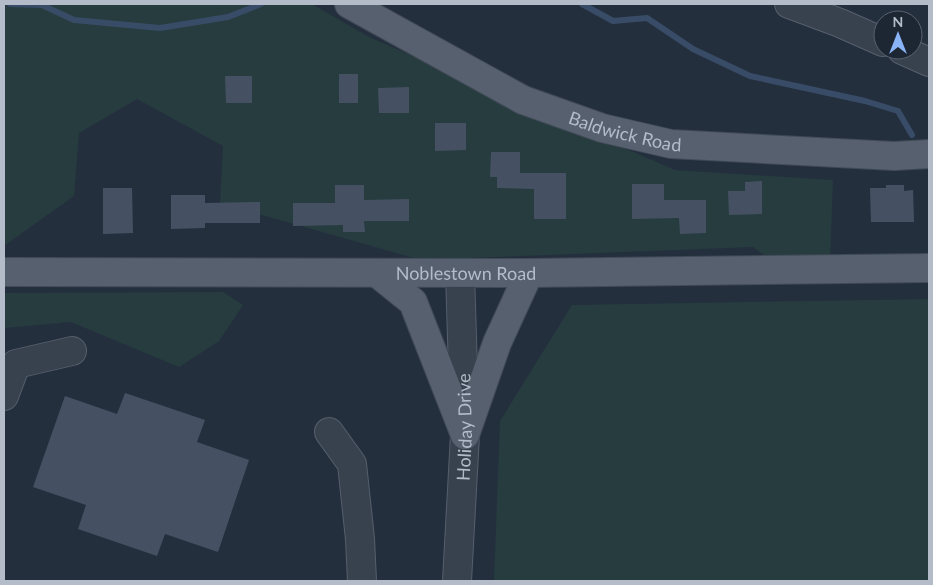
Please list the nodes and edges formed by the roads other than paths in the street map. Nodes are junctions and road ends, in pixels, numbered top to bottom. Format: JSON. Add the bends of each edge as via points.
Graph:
{"nodes":[{"id":1,"x":349,"y":4,"type":"edge"},
{"id":2,"x":789,"y":4,"type":"edge"},
{"id":3,"x":873,"y":38,"type":"edge"},
{"id":4,"x":929,"y":154,"type":"edge"},
{"id":5,"x":929,"y":268,"type":"edge"},
{"id":6,"x":4,"y":272,"type":"edge"},
{"id":7,"x":377,"y":273,"type":"junction"},
{"id":8,"x":460,"y":273,"type":"junction"},
{"id":9,"x":529,"y":273,"type":"junction"},
{"id":10,"x":72,"y":351,"type":"dead end"},
{"id":11,"x":4,"y":396,"type":"edge"},
{"id":12,"x":329,"y":432,"type":"dead end"},
{"id":13,"x":465,"y":434,"type":"junction"},
{"id":14,"x":362,"y":581,"type":"edge"},
{"id":15,"x":457,"y":581,"type":"edge"}],
"edges":[{"from":1,"to":4,"type":"main road","name":"Baldwick Road","via":[[523,100],[602,128],[671,144],[894,156]]},
{"from":2,"to":3,"type":"street"},
{"from":5,"to":9,"type":"main road","name":"Noblestown Road"},
{"from":6,"to":7,"type":"main road","name":"Noblestown Road"},
{"from":7,"to":8,"type":"main road","name":"Noblestown Road"},
{"from":7,"to":13,"type":"main road","via":[[413,302]]},
{"from":8,"to":9,"type":"main road","name":"Noblestown Road"},
{"from":8,"to":13,"type":"street","name":"Holiday Drive"},
{"from":9,"to":13,"type":"main road","via":[[496,343]]},
{"from":10,"to":11,"type":"street","via":[[16,364]]},
{"from":12,"to":14,"type":"street","via":[[352,464]]},
{"from":13,"to":15,"type":"street","name":"Holiday Drive"}]}
